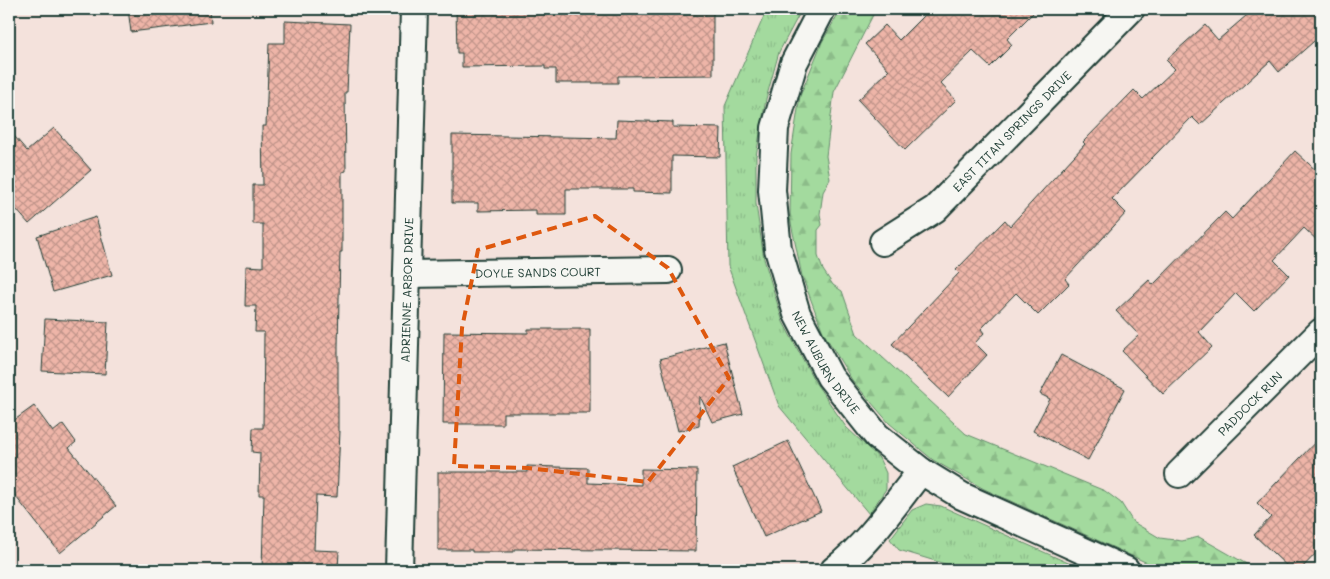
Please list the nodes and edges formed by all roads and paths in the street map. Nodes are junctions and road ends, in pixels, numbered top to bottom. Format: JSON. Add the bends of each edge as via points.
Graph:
{"nodes":[{"id":1,"x":414,"y":9,"type":"edge"},
{"id":2,"x":822,"y":9,"type":"edge"},
{"id":3,"x":1131,"y":9,"type":"edge"},
{"id":4,"x":883,"y":242,"type":"dead end"},
{"id":5,"x":668,"y":270,"type":"dead end"},
{"id":6,"x":408,"y":274,"type":"junction"},
{"id":7,"x":1321,"y":332,"type":"edge"},
{"id":8,"x":921,"y":471,"type":"junction"},
{"id":9,"x":1179,"y":474,"type":"dead end"},
{"id":10,"x":399,"y":570,"type":"edge"},
{"id":11,"x":834,"y":570,"type":"edge"},
{"id":12,"x":1126,"y":570,"type":"edge"}],
"edges":[{"from":1,"to":6,"type":"street","name":"ADRIENNE ARBOR DRIVE"},
{"from":2,"to":8,"type":"street","name":"NEW AUBURN DRIVE","via":[[794,63],[775,128],[772,190],[778,249],[797,314],[830,377],[877,436]]},
{"from":3,"to":4,"type":"street","name":"EAST TITAN SPRINGS DRIVE","via":[[934,209]]},
{"from":5,"to":6,"type":"street","name":"DOYLE SANDS COURT"},
{"from":6,"to":10,"type":"street","name":"ADRIENNE ARBOR DRIVE"},
{"from":7,"to":9,"type":"street","name":"PADDOCK RUN"},
{"from":8,"to":11,"type":"street","via":[[875,530],[849,559]]},
{"from":8,"to":12,"type":"street","name":"NEW AUBURN DRIVE","via":[[962,496]]}]}
